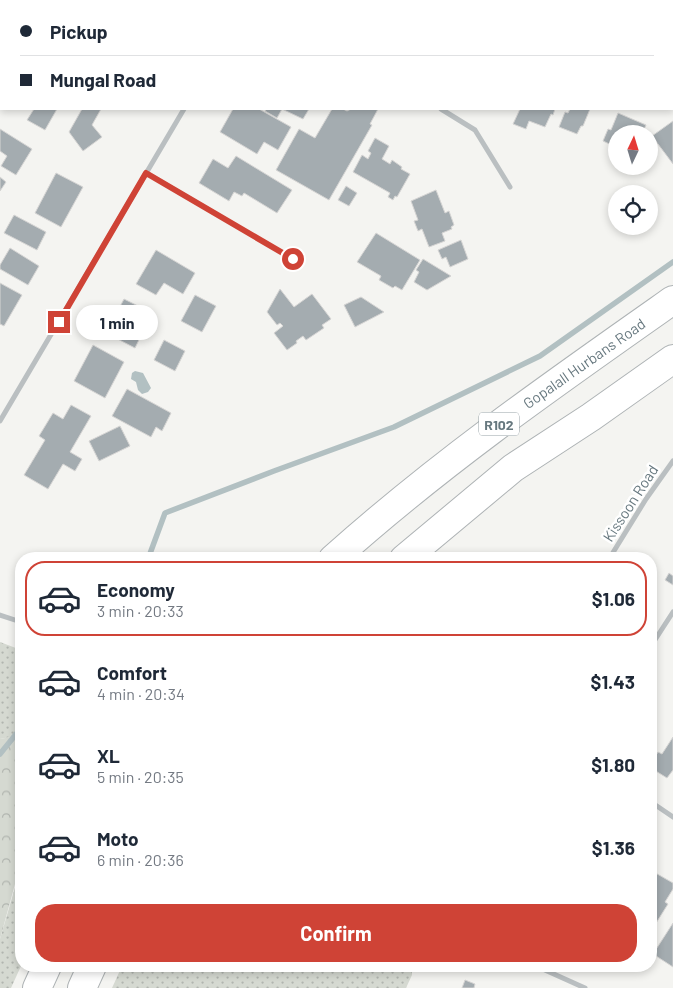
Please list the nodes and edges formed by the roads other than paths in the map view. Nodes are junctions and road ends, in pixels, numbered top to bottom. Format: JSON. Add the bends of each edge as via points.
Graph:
{"nodes":[{"id":1,"x":183,"y":110,"type":"edge"},
{"id":2,"x":443,"y":110,"type":"edge"},
{"id":3,"x":146,"y":173,"type":"junction"},
{"id":4,"x":510,"y":187,"type":"dead end"},
{"id":5,"x":293,"y":259,"type":"dead end"},
{"id":6,"x":673,"y":300,"type":"edge"},
{"id":7,"x":673,"y":359,"type":"edge"},
{"id":8,"x":0,"y":421,"type":"edge"},
{"id":9,"x":673,"y":460,"type":"edge"},
{"id":10,"x":513,"y":468,"type":"junction"},
{"id":11,"x":341,"y":552,"type":"edge"},
{"id":12,"x":412,"y":552,"type":"edge"},
{"id":13,"x":440,"y":552,"type":"edge"},
{"id":14,"x":613,"y":552,"type":"edge"},
{"id":15,"x":673,"y":612,"type":"edge"},
{"id":16,"x":0,"y":614,"type":"edge"},
{"id":17,"x":15,"y":620,"type":"edge"},
{"id":18,"x":657,"y":637,"type":"edge"},
{"id":19,"x":657,"y":806,"type":"edge"},
{"id":20,"x":673,"y":817,"type":"edge"},
{"id":21,"x":44,"y":972,"type":"edge"},
{"id":22,"x":89,"y":972,"type":"edge"},
{"id":23,"x":549,"y":972,"type":"edge"},
{"id":24,"x":37,"y":988,"type":"edge"},
{"id":25,"x":82,"y":988,"type":"edge"},
{"id":26,"x":585,"y":988,"type":"edge"}],
"edges":[{"from":1,"to":3,"type":"street"},
{"from":2,"to":4,"type":"street","via":[[475,130]]},
{"from":3,"to":5,"type":"lane"},
{"from":3,"to":8,"type":"street"},
{"from":6,"to":11,"type":"main road","name":"Gopalall Hurbans Road","number":"R102","via":[[468,446]]},
{"from":7,"to":10,"type":"main road"},
{"from":9,"to":14,"type":"street","name":"Kissoon Road"},
{"from":10,"to":12,"type":"main road"},
{"from":10,"to":13,"type":"main road"},
{"from":15,"to":18,"type":"street"},
{"from":16,"to":17,"type":"street"},
{"from":19,"to":20,"type":"street"},
{"from":21,"to":24,"type":"main road"},
{"from":22,"to":25,"type":"main road"},
{"from":23,"to":26,"type":"street"}]}
